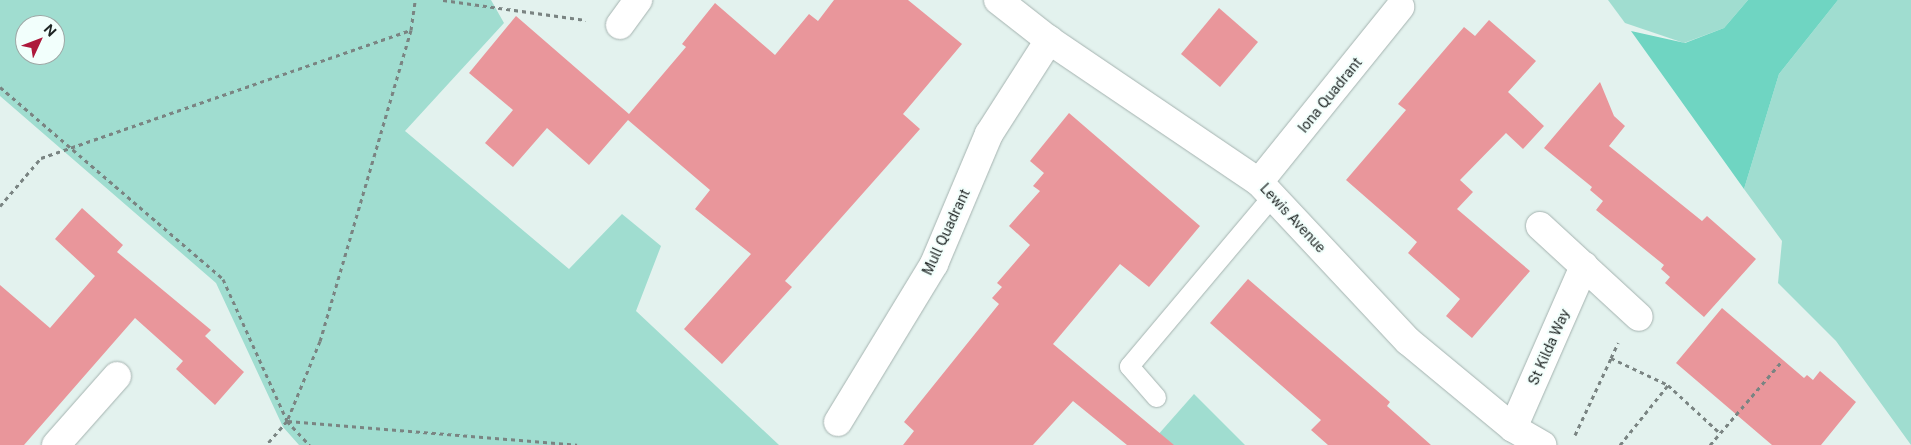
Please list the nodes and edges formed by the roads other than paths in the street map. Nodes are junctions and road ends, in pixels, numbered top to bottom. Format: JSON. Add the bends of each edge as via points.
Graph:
{"nodes":[{"id":1,"x":638,"y":0,"type":"edge"},
{"id":2,"x":998,"y":0,"type":"edge"},
{"id":3,"x":1400,"y":7,"type":"dead end"},
{"id":4,"x":620,"y":25,"type":"road end"},
{"id":5,"x":1049,"y":40,"type":"junction"},
{"id":6,"x":1266,"y":189,"type":"junction"},
{"id":7,"x":1540,"y":226,"type":"dead end"},
{"id":8,"x":1584,"y":266,"type":"junction"},
{"id":9,"x":1639,"y":317,"type":"dead end"},
{"id":10,"x":117,"y":376,"type":"dead end"},
{"id":11,"x":1156,"y":397,"type":"dead end"},
{"id":12,"x":838,"y":422,"type":"dead end"},
{"id":13,"x":1513,"y":428,"type":"junction"},
{"id":14,"x":56,"y":445,"type":"edge"},
{"id":15,"x":1542,"y":445,"type":"edge"}],
"edges":[{"from":1,"to":4,"type":"street"},
{"from":2,"to":5,"type":"street","name":"Lewis Avenue"},
{"from":3,"to":6,"type":"street","name":"Iona Quadrant"},
{"from":5,"to":6,"type":"street","name":"Lewis Avenue"},
{"from":5,"to":12,"type":"street","name":"Mull Quadrant","via":[[989,134],[934,264]]},
{"from":6,"to":11,"type":"lane","via":[[1129,366]]},
{"from":6,"to":13,"type":"street","name":"Lewis Avenue","via":[[1408,341]]},
{"from":7,"to":8,"type":"street"},
{"from":8,"to":9,"type":"street"},
{"from":8,"to":13,"type":"street","name":"St Kilda Way"},
{"from":10,"to":14,"type":"street"},
{"from":13,"to":15,"type":"street","name":"Lewis Avenue"}]}
